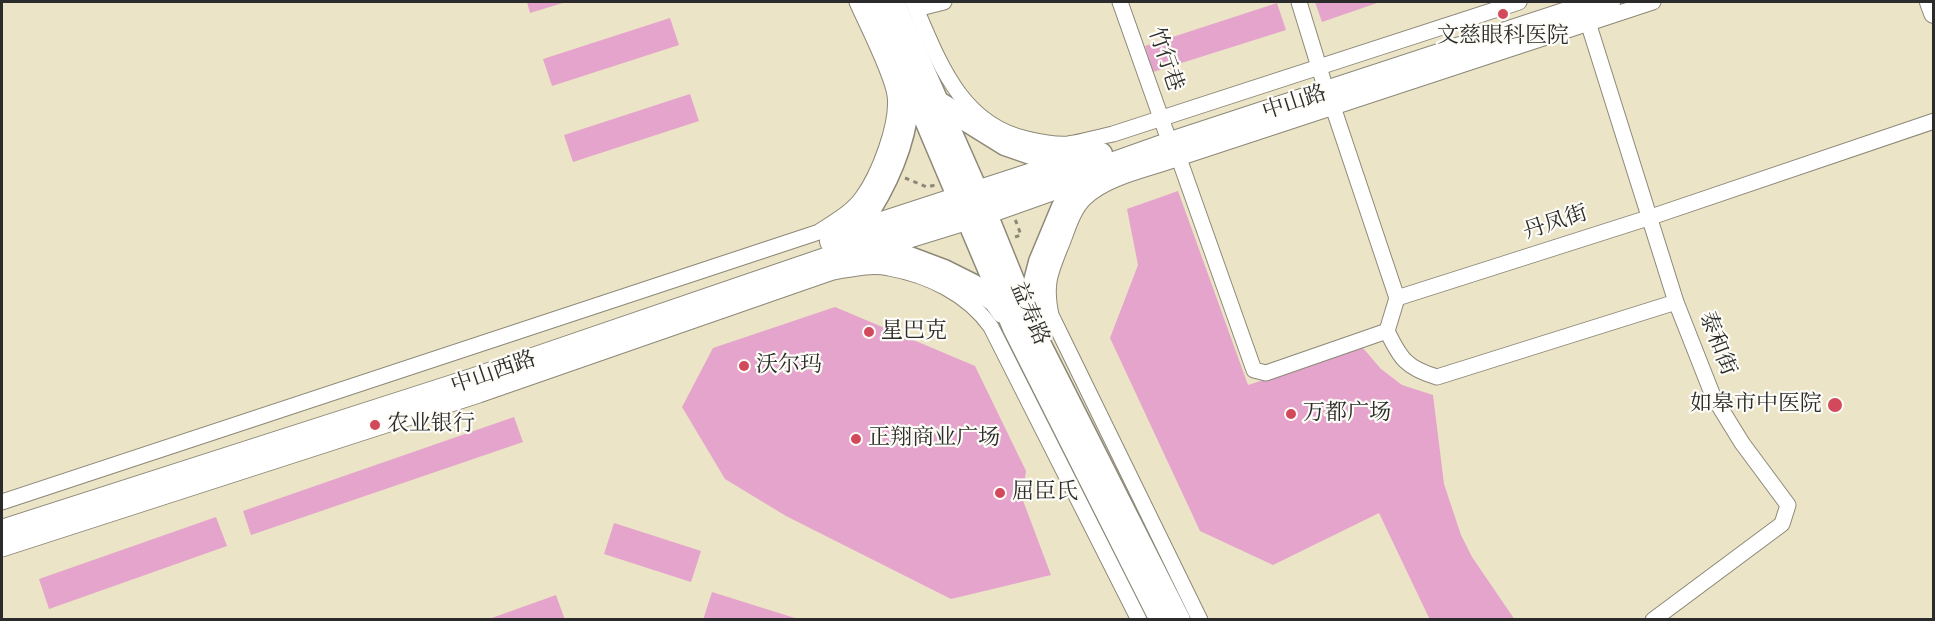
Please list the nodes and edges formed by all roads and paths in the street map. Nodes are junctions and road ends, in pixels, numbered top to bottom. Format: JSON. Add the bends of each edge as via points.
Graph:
{"nodes":[{"id":1,"x":857,"y":2,"type":"edge"},
{"id":2,"x":876,"y":2,"type":"edge"},
{"id":3,"x":893,"y":2,"type":"edge"},
{"id":4,"x":945,"y":2,"type":"edge"},
{"id":5,"x":1120,"y":2,"type":"edge"},
{"id":6,"x":1299,"y":2,"type":"edge"},
{"id":7,"x":1519,"y":2,"type":"edge"},
{"id":8,"x":1653,"y":2,"type":"edge"},
{"id":9,"x":1930,"y":2,"type":"edge"},
{"id":10,"x":915,"y":5,"type":"edge"},
{"id":11,"x":1585,"y":9,"type":"edge"},
{"id":12,"x":1934,"y":13,"type":"edge"},
{"id":13,"x":909,"y":80,"type":"junction"},
{"id":14,"x":1326,"y":87,"type":"junction"},
{"id":15,"x":938,"y":103,"type":"junction"},
{"id":16,"x":1934,"y":121,"type":"edge"},
{"id":17,"x":1170,"y":138,"type":"junction"},
{"id":18,"x":1100,"y":163,"type":"junction"},
{"id":19,"x":972,"y":204,"type":"junction"},
{"id":20,"x":1651,"y":217,"type":"junction"},
{"id":21,"x":846,"y":245,"type":"junction"},
{"id":22,"x":1397,"y":298,"type":"junction"},
{"id":23,"x":1676,"y":302,"type":"junction"},
{"id":24,"x":1025,"y":331,"type":"junction"},
{"id":25,"x":1386,"y":331,"type":"junction"},
{"id":26,"x":2,"y":502,"type":"edge"},
{"id":27,"x":2,"y":517,"type":"edge"},
{"id":28,"x":2,"y":533,"type":"edge"},
{"id":29,"x":2,"y":549,"type":"edge"},
{"id":30,"x":1139,"y":620,"type":"edge"},
{"id":31,"x":1161,"y":620,"type":"edge"},
{"id":32,"x":1179,"y":620,"type":"edge"},
{"id":33,"x":1200,"y":620,"type":"edge"},
{"id":34,"x":1653,"y":620,"type":"edge"}],
"edges":[{"from":1,"to":26,"type":"street","via":[[895,93],[896,115],[892,135],[863,198],[819,232]]},
{"from":2,"to":13,"type":"main road","name":"益寿路"},
{"from":3,"to":15,"type":"main road","name":"益寿路"},
{"from":4,"to":10,"type":"street"},
{"from":5,"to":17,"type":"street","name":"竹行巷"},
{"from":6,"to":14,"type":"street"},
{"from":7,"to":14,"type":"street"},
{"from":8,"to":11,"type":"street"},
{"from":9,"to":12,"type":"street"},
{"from":10,"to":17,"type":"street","via":[[954,90],[969,108],[1008,135],[1066,144],[1113,134]]},
{"from":11,"to":14,"type":"main road","name":"中山路"},
{"from":11,"to":20,"type":"street","name":"泰和街"},
{"from":13,"to":19,"type":"main road","name":"益寿路"},
{"from":13,"to":21,"type":"main road","via":[[904,134],[868,212]]},
{"from":14,"to":17,"type":"main road","name":"中山路"},
{"from":14,"to":22,"type":"street"},
{"from":15,"to":18,"type":"main road","via":[[1005,144],[1034,154]]},
{"from":15,"to":19,"type":"main road","name":"益寿路"},
{"from":16,"to":20,"type":"street","name":"丹凤街"},
{"from":17,"to":18,"type":"main road","name":"中山路"},
{"from":17,"to":25,"type":"street","name":"竹行巷","via":[[1254,370],[1266,373]]},
{"from":17,"to":33,"type":"street","via":[[1084,199],[1071,220],[1046,291],[1051,315],[1070,357]]},
{"from":18,"to":19,"type":"main road","name":"中山路"},
{"from":18,"to":24,"type":"main road","via":[[1063,207],[1040,262]]},
{"from":19,"to":21,"type":"main road","name":"中山西路"},
{"from":19,"to":24,"type":"main road","name":"益寿路"},
{"from":20,"to":22,"type":"street","name":"丹凤街"},
{"from":20,"to":23,"type":"street","name":"泰和街"},
{"from":21,"to":24,"type":"main road","via":[[896,253],[944,271],[995,301]]},
{"from":21,"to":27,"type":"main road","name":"中山西路"},
{"from":21,"to":28,"type":"main road","name":"中山西路","via":[[472,382]]},
{"from":22,"to":25,"type":"street"},
{"from":23,"to":25,"type":"street","via":[[1437,377],[1418,372],[1400,358]]},
{"from":23,"to":34,"type":"street","name":"泰和街","via":[[1713,396],[1788,505],[1782,524]]},
{"from":24,"to":31,"type":"main road","name":"益寿路"},
{"from":24,"to":32,"type":"main road","name":"益寿路"},
{"from":29,"to":30,"type":"street","via":[[479,395],[833,272],[888,267],[936,283],[980,310]]}]}
